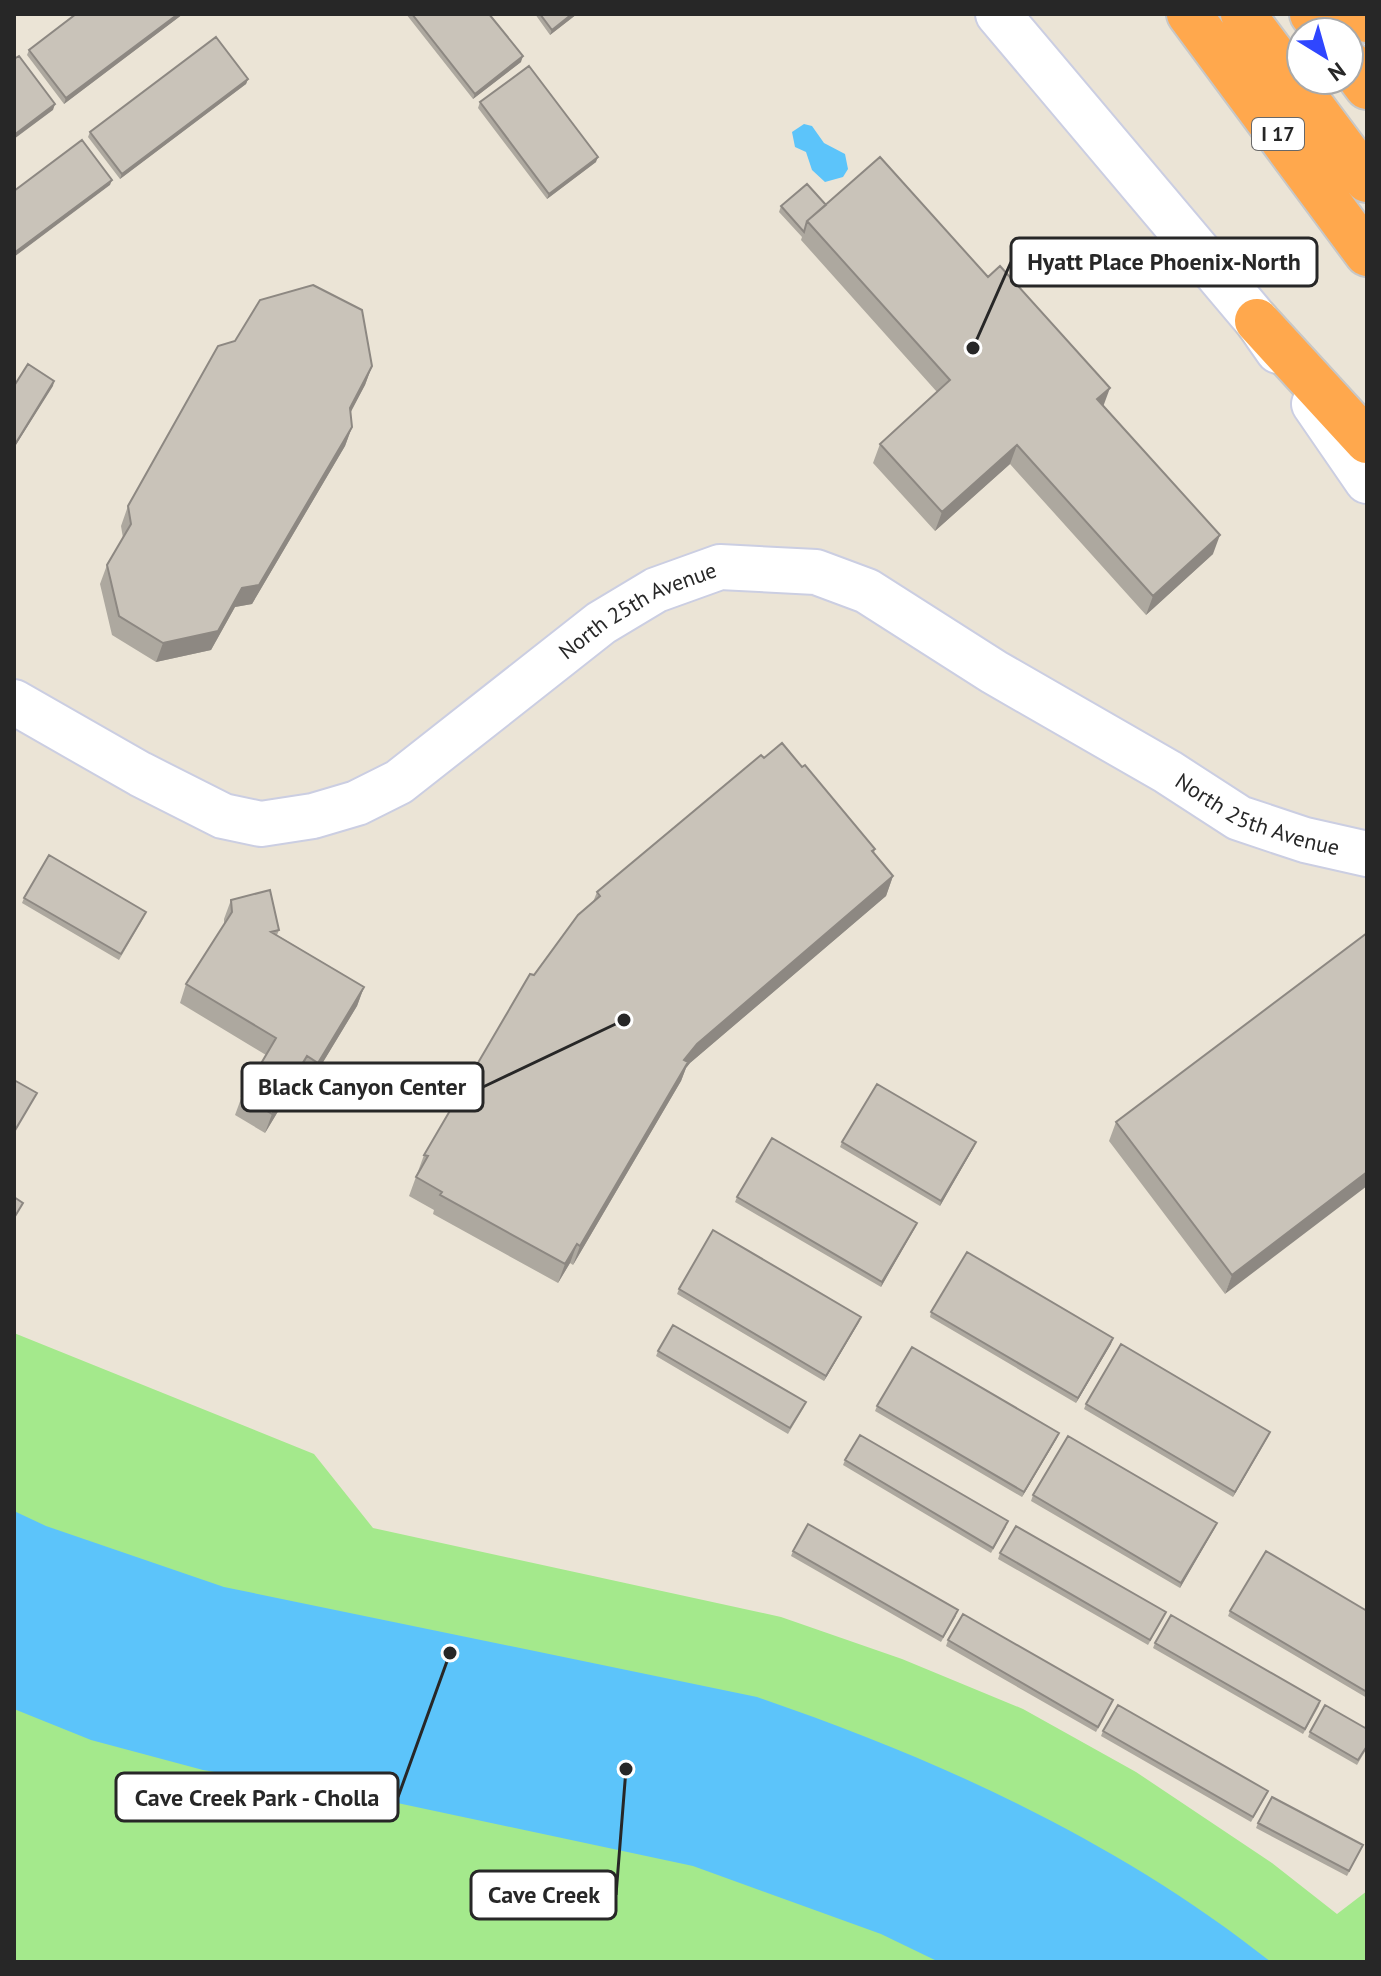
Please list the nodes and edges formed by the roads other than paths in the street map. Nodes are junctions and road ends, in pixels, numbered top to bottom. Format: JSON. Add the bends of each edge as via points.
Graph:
{"nodes":[{"id":1,"x":998,"y":14,"type":"edge"},
{"id":2,"x":1189,"y":14,"type":"edge"},
{"id":3,"x":1243,"y":14,"type":"edge"},
{"id":4,"x":1362,"y":14,"type":"edge"},
{"id":5,"x":1367,"y":20,"type":"edge"},
{"id":6,"x":1367,"y":180,"type":"edge"},
{"id":7,"x":1367,"y":254,"type":"edge"},
{"id":8,"x":1257,"y":321,"type":"junction"},
{"id":9,"x":1367,"y":441,"type":"edge"},
{"id":10,"x":1367,"y":481,"type":"edge"},
{"id":11,"x":14,"y":702,"type":"edge"},
{"id":12,"x":1367,"y":854,"type":"edge"}],
"edges":[{"from":1,"to":8,"type":"street"},
{"from":2,"to":7,"type":"highway","number":"I 17"},
{"from":3,"to":6,"type":"highway"},
{"from":4,"to":5,"type":"highway"},
{"from":8,"to":9,"type":"highway"},
{"from":8,"to":10,"type":"street"},
{"from":11,"to":12,"type":"street","name":"North 25th Avenue","via":[[223,816],[261,824],[313,816],[357,803],[399,782],[601,623],[656,590],[720,567],[816,572],[867,591],[1239,818]]}]}
